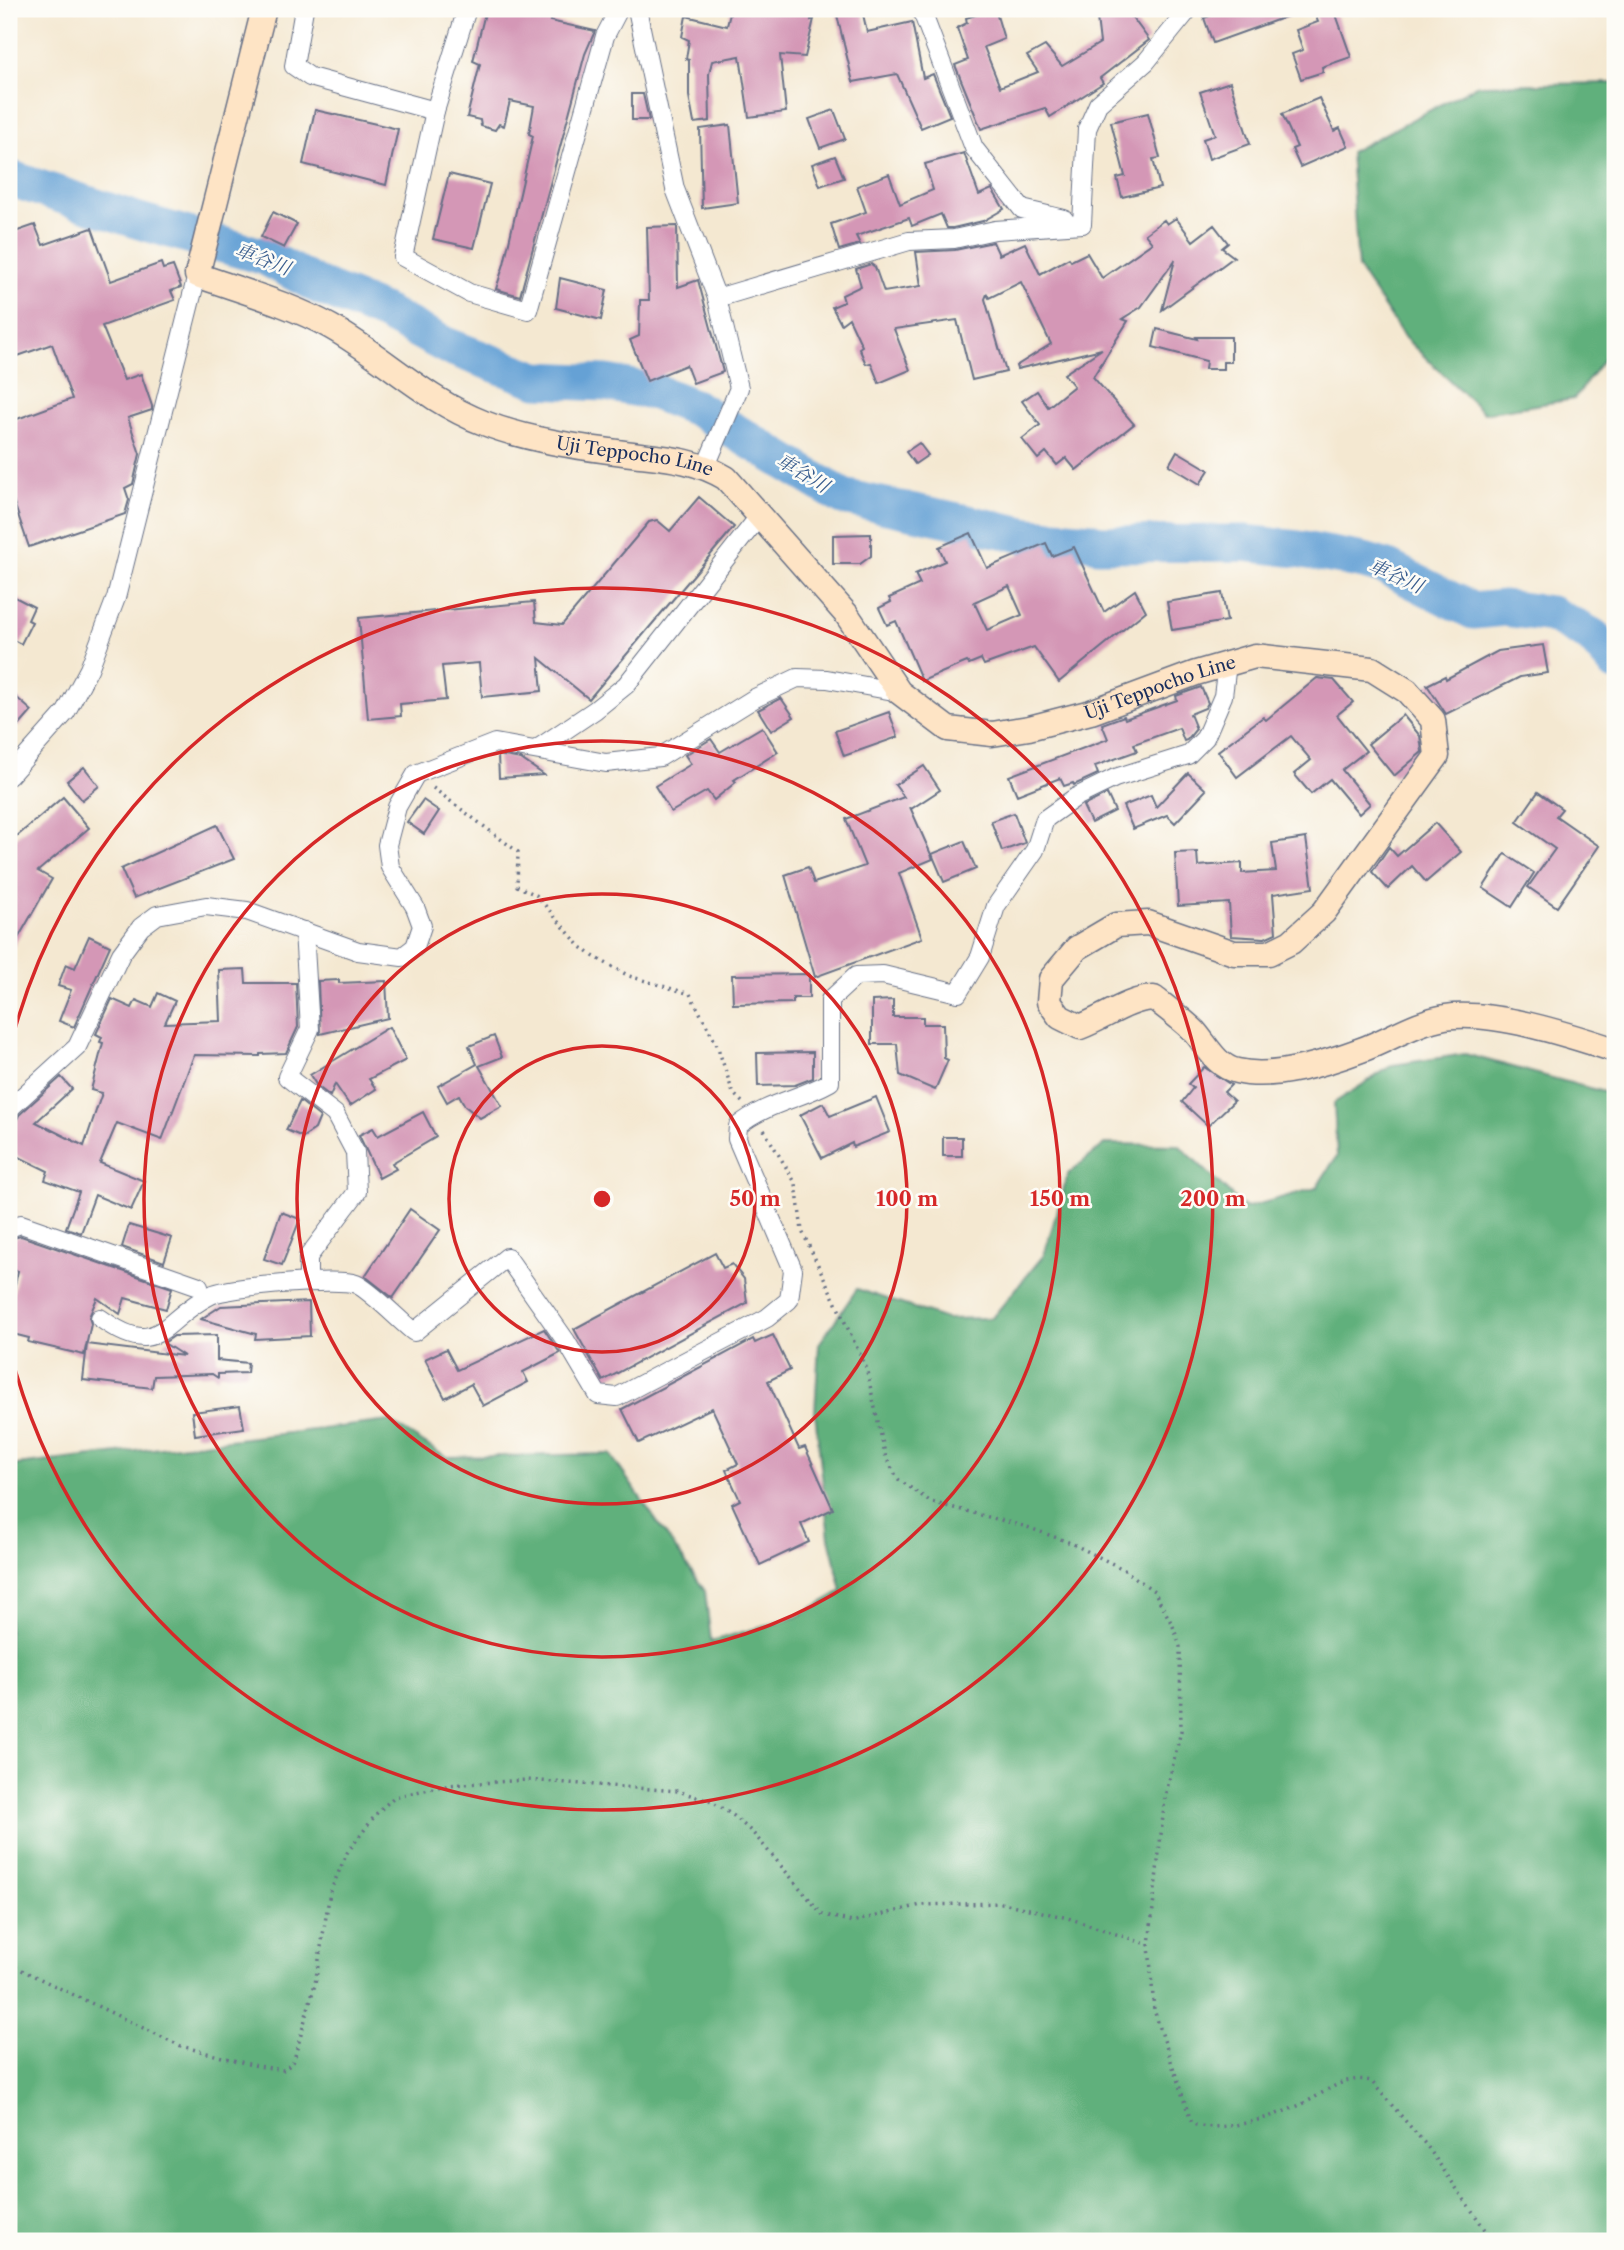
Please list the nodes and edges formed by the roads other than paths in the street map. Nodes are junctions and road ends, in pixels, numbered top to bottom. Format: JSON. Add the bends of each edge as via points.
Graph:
{"nodes":[{"id":1,"x":264,"y":9,"type":"edge"},
{"id":2,"x":304,"y":9,"type":"edge"},
{"id":3,"x":467,"y":9,"type":"edge"},
{"id":4,"x":619,"y":9,"type":"edge"},
{"id":5,"x":637,"y":9,"type":"edge"},
{"id":6,"x":921,"y":9,"type":"edge"},
{"id":7,"x":1189,"y":9,"type":"edge"},
{"id":8,"x":435,"y":111,"type":"junction"},
{"id":9,"x":1082,"y":224,"type":"junction"},
{"id":10,"x":200,"y":267,"type":"junction"},
{"id":11,"x":717,"y":298,"type":"junction"},
{"id":12,"x":708,"y":458,"type":"junction"},
{"id":13,"x":761,"y":514,"type":"junction"},
{"id":14,"x":1227,"y":664,"type":"junction"},
{"id":15,"x":899,"y":692,"type":"junction"},
{"id":16,"x":537,"y":748,"type":"junction"},
{"id":17,"x":9,"y":776,"type":"edge"},
{"id":18,"x":304,"y":931,"type":"junction"},
{"id":19,"x":1615,"y":1051,"type":"edge"},
{"id":20,"x":9,"y":1109,"type":"edge"},
{"id":21,"x":9,"y":1228,"type":"edge"},
{"id":22,"x":308,"y":1283,"type":"junction"},
{"id":23,"x":199,"y":1286,"type":"dead end"},
{"id":24,"x":100,"y":1318,"type":"dead end"}],
"edges":[{"from":1,"to":10,"type":"main road"},
{"from":2,"to":8,"type":"street","via":[[294,66],[310,78]]},
{"from":3,"to":8,"type":"street"},
{"from":4,"to":8,"type":"street","via":[[605,36],[528,310],[469,293],[402,257]]},
{"from":5,"to":11,"type":"street","via":[[675,189]]},
{"from":6,"to":9,"type":"street","via":[[974,148],[1022,209]]},
{"from":7,"to":9,"type":"street","via":[[1146,62],[1098,104],[1087,129]]},
{"from":9,"to":11,"type":"street","via":[[909,241]]},
{"from":10,"to":12,"type":"main road","name":"Uji Teppocho Line","via":[[332,327],[445,406],[486,424],[551,440]]},
{"from":10,"to":17,"type":"street","via":[[116,598],[89,669],[66,712]]},
{"from":11,"to":12,"type":"street","via":[[739,388]]},
{"from":12,"to":13,"type":"main road","name":"Uji Teppocho Line"},
{"from":13,"to":15,"type":"main road","name":"Uji Teppocho Line","via":[[846,615]]},
{"from":13,"to":16,"type":"street","via":[[625,685]]},
{"from":14,"to":15,"type":"main road","name":"Uji Teppocho Line","via":[[1091,712],[992,734],[948,729]]},
{"from":14,"to":19,"type":"main road","name":"Uji Teppocho Line","via":[[1255,656],[1372,669],[1407,691],[1433,720],[1437,755],[1324,912],[1292,942],[1269,953],[1234,953],[1148,923],[1116,925],[1077,948],[1051,979],[1049,1002],[1060,1017],[1080,1027],[1135,999],[1154,998],[1194,1031],[1219,1063],[1254,1073],[1360,1051],[1441,1018],[1465,1015],[1561,1033]]},
{"from":14,"to":22,"type":"street","via":[[1223,696],[1205,738],[1188,755],[1115,778],[1045,819],[1035,850],[996,906],[980,957],[958,993],[883,975],[856,976],[830,1000],[830,1082],[804,1097],[762,1109],[738,1126],[737,1139],[793,1270],[789,1300],[767,1318],[617,1397],[598,1395],[507,1257],[414,1332],[355,1284]]},
{"from":15,"to":16,"type":"street","via":[[797,678],[755,698],[660,757],[606,763]]},
{"from":16,"to":18,"type":"street","via":[[495,743],[416,774],[397,807],[387,845],[390,867],[422,926],[415,947],[402,957],[358,951]]},
{"from":18,"to":20,"type":"street","via":[[247,911],[206,906],[157,915],[141,927],[121,954],[77,1047]]},
{"from":18,"to":22,"type":"street","via":[[310,1029],[287,1077],[335,1114],[355,1152],[356,1192],[308,1257]]},
{"from":21,"to":23,"type":"street","via":[[21,1224]]},
{"from":22,"to":24,"type":"street","via":[[212,1294],[158,1334],[142,1339],[123,1335]]}]}
